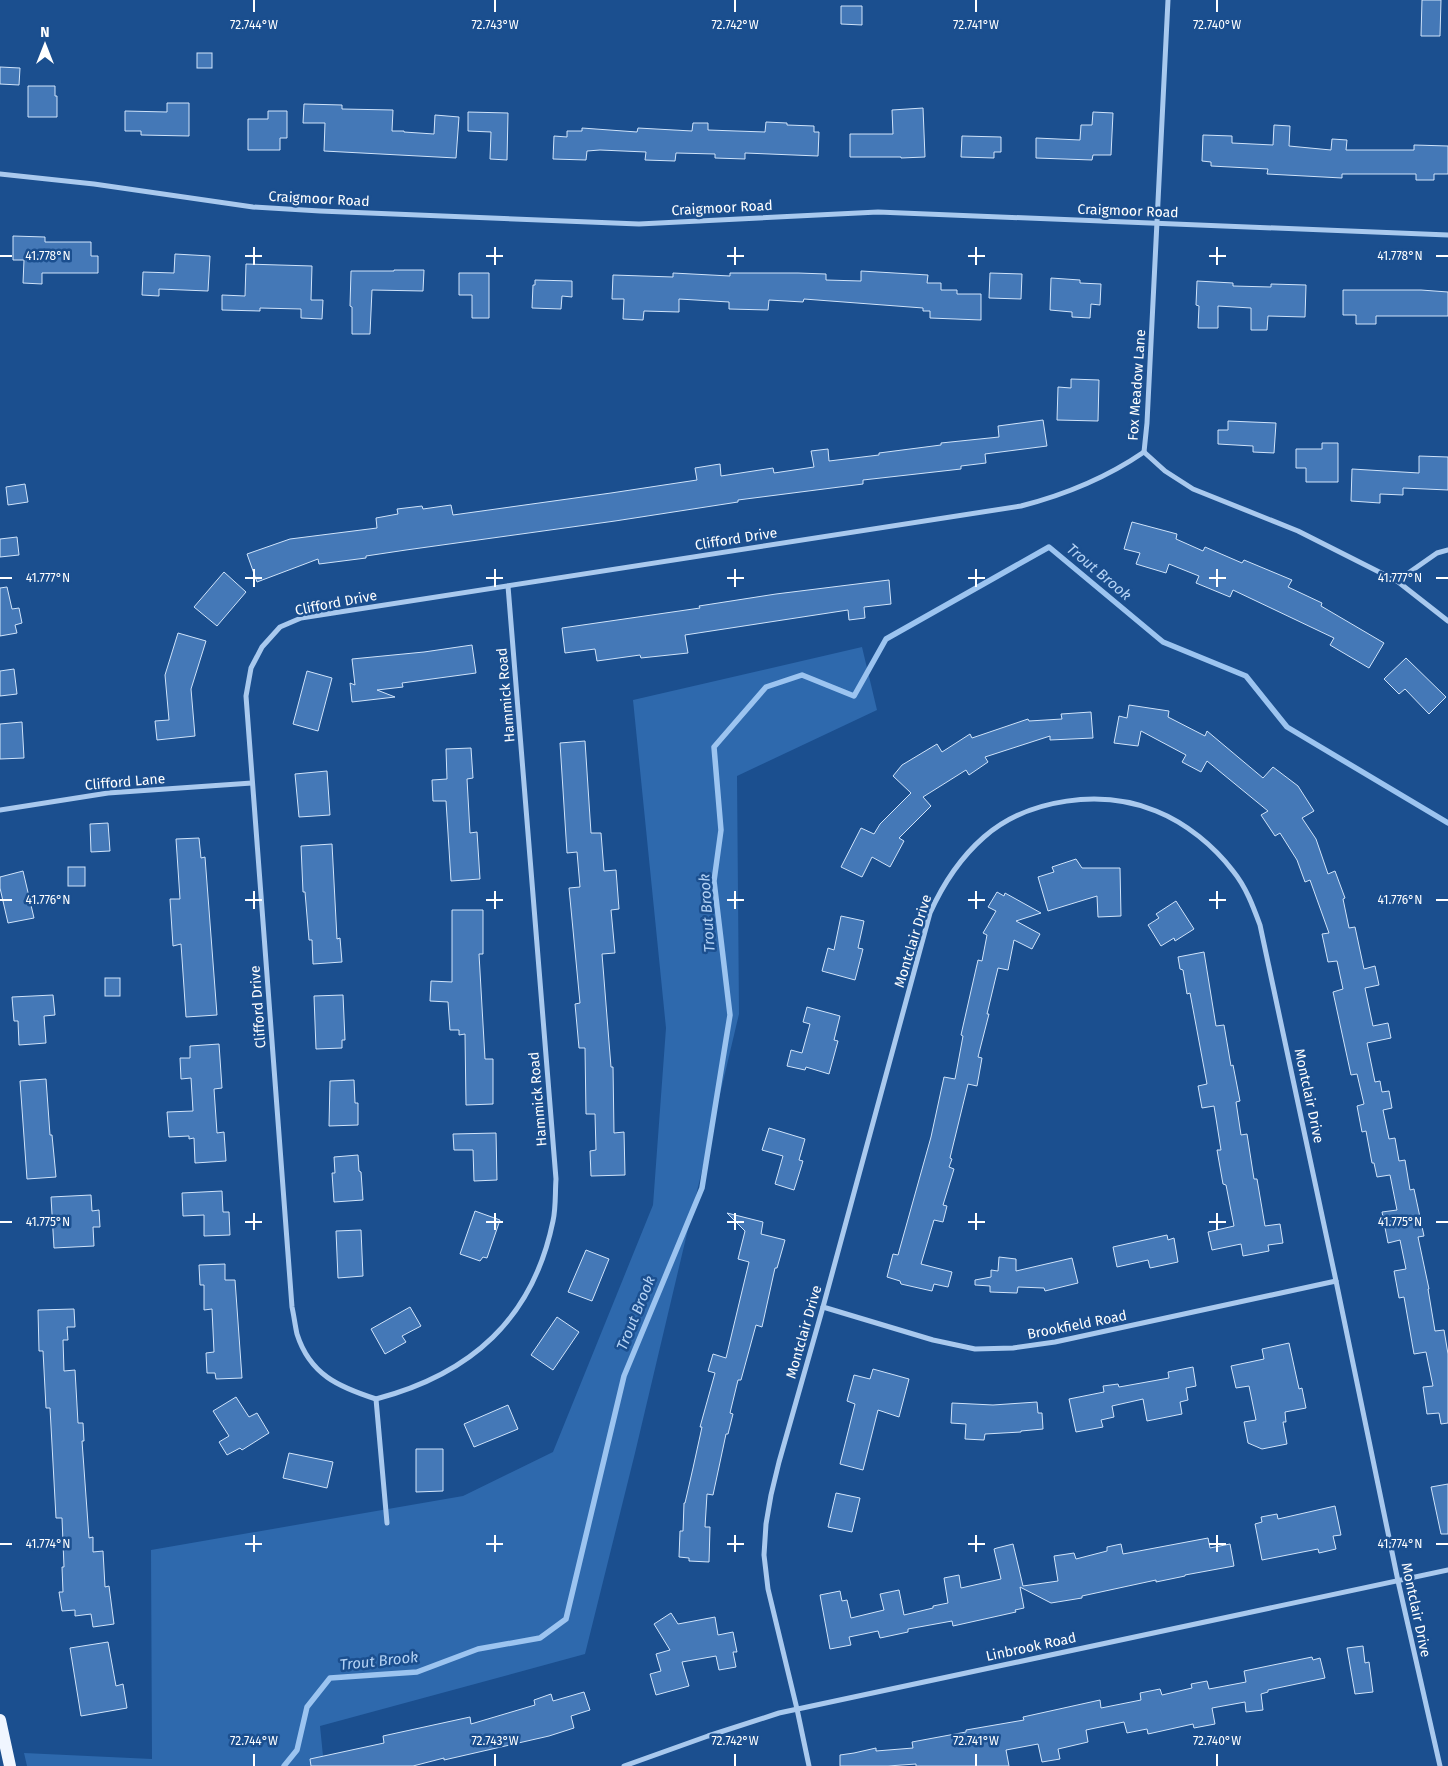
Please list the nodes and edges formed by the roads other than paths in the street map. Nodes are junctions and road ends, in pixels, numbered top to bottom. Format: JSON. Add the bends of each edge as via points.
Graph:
{"nodes":[{"id":1,"x":1168,"y":0,"type":"edge"},
{"id":2,"x":0,"y":174,"type":"edge"},
{"id":3,"x":1158,"y":223,"type":"junction"},
{"id":4,"x":1448,"y":235,"type":"edge"},
{"id":5,"x":1144,"y":452,"type":"junction"},
{"id":6,"x":1448,"y":550,"type":"edge"},
{"id":7,"x":1397,"y":581,"type":"junction"},
{"id":8,"x":508,"y":586,"type":"junction"},
{"id":9,"x":1448,"y":621,"type":"edge"},
{"id":10,"x":252,"y":783,"type":"junction"},
{"id":11,"x":0,"y":810,"type":"edge"},
{"id":12,"x":1336,"y":1280,"type":"junction"},
{"id":13,"x":823,"y":1307,"type":"junction"},
{"id":14,"x":376,"y":1399,"type":"junction"},
{"id":15,"x":387,"y":1523,"type":"dead end"},
{"id":16,"x":1448,"y":1570,"type":"edge"},
{"id":17,"x":1398,"y":1580,"type":"junction"},
{"id":18,"x":797,"y":1709,"type":"junction"},
{"id":19,"x":0,"y":1720,"type":"edge"},
{"id":20,"x":10,"y":1766,"type":"edge"},
{"id":21,"x":624,"y":1766,"type":"edge"},
{"id":22,"x":809,"y":1766,"type":"edge"},
{"id":23,"x":1440,"y":1766,"type":"edge"}],
"edges":[{"from":1,"to":3,"type":"street","name":"Fox Meadow Lane"},
{"from":2,"to":3,"type":"street","name":"Craigmoor Road","via":[[253,207],[320,211],[639,224],[878,212]]},
{"from":3,"to":4,"type":"street","name":"Craigmoor Road"},
{"from":3,"to":5,"type":"street","name":"Fox Meadow Lane"},
{"from":5,"to":7,"type":"street","name":"Fox Meadow Lane","via":[[1165,471],[1194,489],[1298,531]]},
{"from":5,"to":8,"type":"street","name":"Clifford Drive","via":[[1124,466],[1077,488],[1020,506]]},
{"from":6,"to":7,"type":"street","via":[[1437,553]]},
{"from":7,"to":9,"type":"street","name":"Fox Meadow Lane"},
{"from":8,"to":10,"type":"street","name":"Clifford Drive","via":[[301,618],[280,627],[262,647],[251,668],[246,696]]},
{"from":8,"to":14,"type":"street","name":"Hammick Road","via":[[556,1179],[554,1220],[528,1293],[506,1325],[488,1343],[436,1378]]},
{"from":10,"to":11,"type":"street","name":"Clifford Lane","via":[[108,793]]},
{"from":10,"to":14,"type":"street","name":"Clifford Drive","via":[[292,1307],[297,1334],[316,1367],[329,1380]]},
{"from":12,"to":13,"type":"street","name":"Brookfield Road","via":[[1055,1342],[1013,1348],[975,1349],[933,1340]]},
{"from":12,"to":13,"type":"street","name":"Montclair Drive","via":[[1264,939],[1244,888],[1210,846],[1170,817],[1116,800],[1083,800],[1038,807],[1001,824],[964,857],[938,896],[930,913]]},
{"from":12,"to":17,"type":"street","name":"Montclair Drive"},
{"from":13,"to":18,"type":"street","name":"Montclair Drive","via":[[779,1462],[766,1524],[764,1555],[768,1589]]},
{"from":14,"to":15,"type":"street"},
{"from":16,"to":17,"type":"street","name":"Linbrook Road"},
{"from":17,"to":18,"type":"street","name":"Linbrook Road"},
{"from":17,"to":23,"type":"street","name":"Montclair Drive"},
{"from":18,"to":21,"type":"street","name":"Linbrook Road"},
{"from":18,"to":22,"type":"street","name":"Montclair Drive"},
{"from":19,"to":20,"type":"main road"}]}
